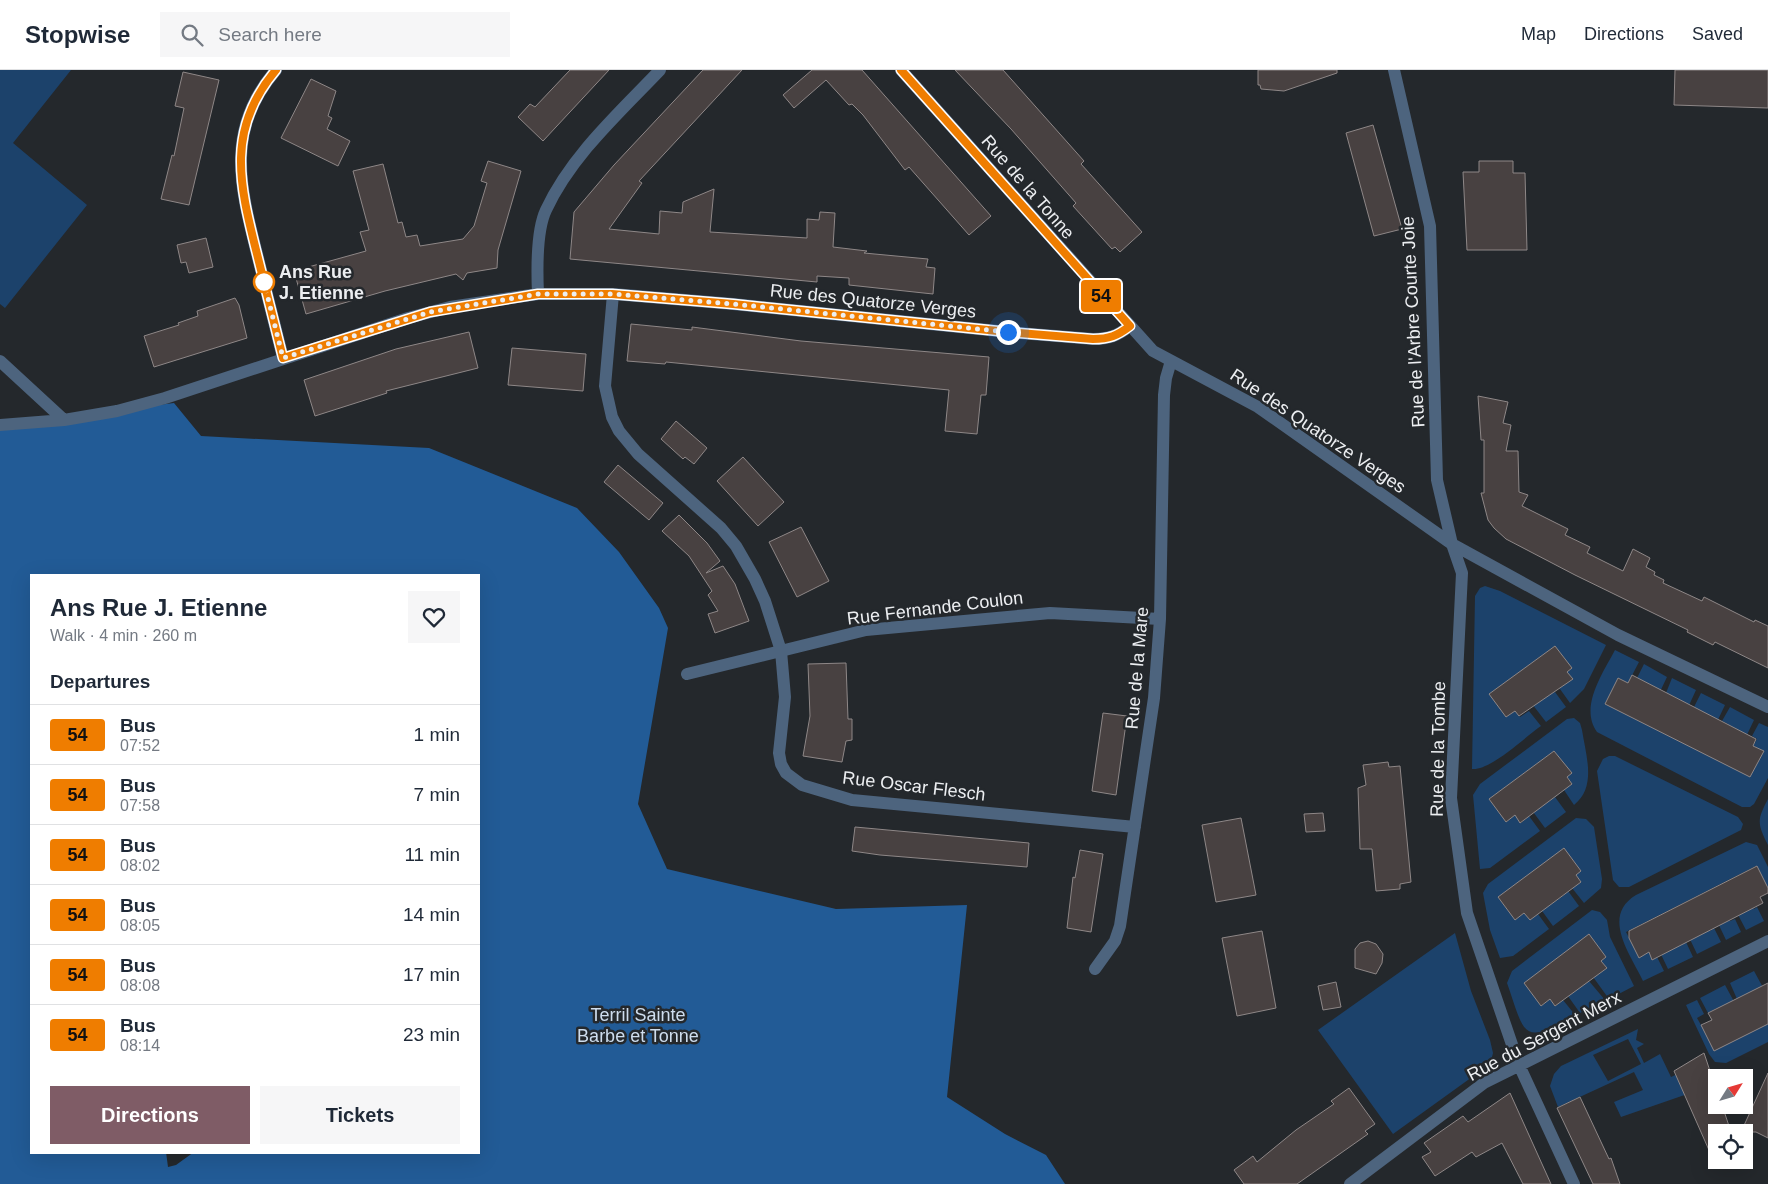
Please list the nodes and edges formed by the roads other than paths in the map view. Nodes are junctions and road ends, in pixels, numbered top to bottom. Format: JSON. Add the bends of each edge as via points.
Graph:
{"nodes":[{"id":1,"x":276,"y":70,"type":"edge"},
{"id":2,"x":660,"y":70,"type":"edge"},
{"id":3,"x":901,"y":70,"type":"edge"},
{"id":4,"x":1394,"y":70,"type":"edge"},
{"id":5,"x":538,"y":294,"type":"junction"},
{"id":6,"x":612,"y":294,"type":"junction"},
{"id":7,"x":1130,"y":326,"type":"junction"},
{"id":8,"x":283,"y":358,"type":"junction"},
{"id":9,"x":0,"y":361,"type":"edge"},
{"id":10,"x":1171,"y":362,"type":"junction"},
{"id":11,"x":64,"y":420,"type":"junction"},
{"id":12,"x":0,"y":425,"type":"edge"},
{"id":13,"x":1452,"y":544,"type":"junction"},
{"id":14,"x":1160,"y":619,"type":"junction"},
{"id":15,"x":780,"y":651,"type":"junction"},
{"id":16,"x":687,"y":674,"type":"dead end"},
{"id":17,"x":1768,"y":707,"type":"edge"},
{"id":18,"x":1135,"y":828,"type":"junction"},
{"id":19,"x":1768,"y":941,"type":"edge"},
{"id":20,"x":1095,"y":969,"type":"dead end"},
{"id":21,"x":1519,"y":1066,"type":"junction"},
{"id":22,"x":1350,"y":1184,"type":"edge"},
{"id":23,"x":1574,"y":1184,"type":"edge"}],
"edges":[{"from":1,"to":8,"type":"street","via":[[262,88],[247,118],[240,167],[244,199]]},
{"from":2,"to":5,"type":"street","via":[[574,163],[545,211],[537,262]]},
{"from":3,"to":7,"type":"street","name":"Rue de la Tonne"},
{"from":4,"to":13,"type":"street","name":"Rue de l'Arbre Courte Joie","via":[[1430,226],[1437,480]]},
{"from":5,"to":6,"type":"street","name":"Rue des Quatorze Verges"},
{"from":5,"to":8,"type":"street","name":"Rue des Quatorze Verges","via":[[430,312]]},
{"from":6,"to":7,"type":"street","name":"Rue des Quatorze Verges","via":[[1093,339],[1113,337]]},
{"from":6,"to":15,"type":"street","name":"Rue Oscar Flesch","via":[[605,386],[612,417],[638,454],[703,510],[736,546],[765,601]]},
{"from":7,"to":10,"type":"street","name":"Rue des Quatorze Verges","via":[[1153,351]]},
{"from":8,"to":11,"type":"street","name":"Rue des Quatorze Verges","via":[[164,398],[117,411]]},
{"from":9,"to":11,"type":"street"},
{"from":10,"to":13,"type":"street","name":"Rue des Quatorze Verges","via":[[1258,408]]},
{"from":10,"to":14,"type":"street","name":"Rue de la Mare","via":[[1164,395]]},
{"from":11,"to":12,"type":"street","name":"Rue des Quatorze Verges"},
{"from":13,"to":17,"type":"street","name":"Rue des Quatorze Verges","via":[[1618,635]]},
{"from":13,"to":21,"type":"street","name":"Rue de la Tombe","via":[[1462,573],[1451,798],[1462,892],[1480,955]]},
{"from":14,"to":15,"type":"street","name":"Rue Fernande Coulon","via":[[1050,612],[866,630]]},
{"from":14,"to":18,"type":"street","name":"Rue de la Mare","via":[[1154,698]]},
{"from":15,"to":16,"type":"street","name":"Rue Fernande Coulon"},
{"from":15,"to":18,"type":"street","name":"Rue Oscar Flesch","via":[[785,696],[780,764],[793,781],[852,800]]},
{"from":18,"to":20,"type":"street","name":"Rue de la Mare","via":[[1120,926],[1115,941]]},
{"from":19,"to":21,"type":"street","name":"Rue du Sergent Merx"},
{"from":21,"to":22,"type":"street","name":"Rue du Sergent Merx","via":[[1484,1083]]},
{"from":21,"to":23,"type":"street","name":"Rue de la Tombe"}]}
